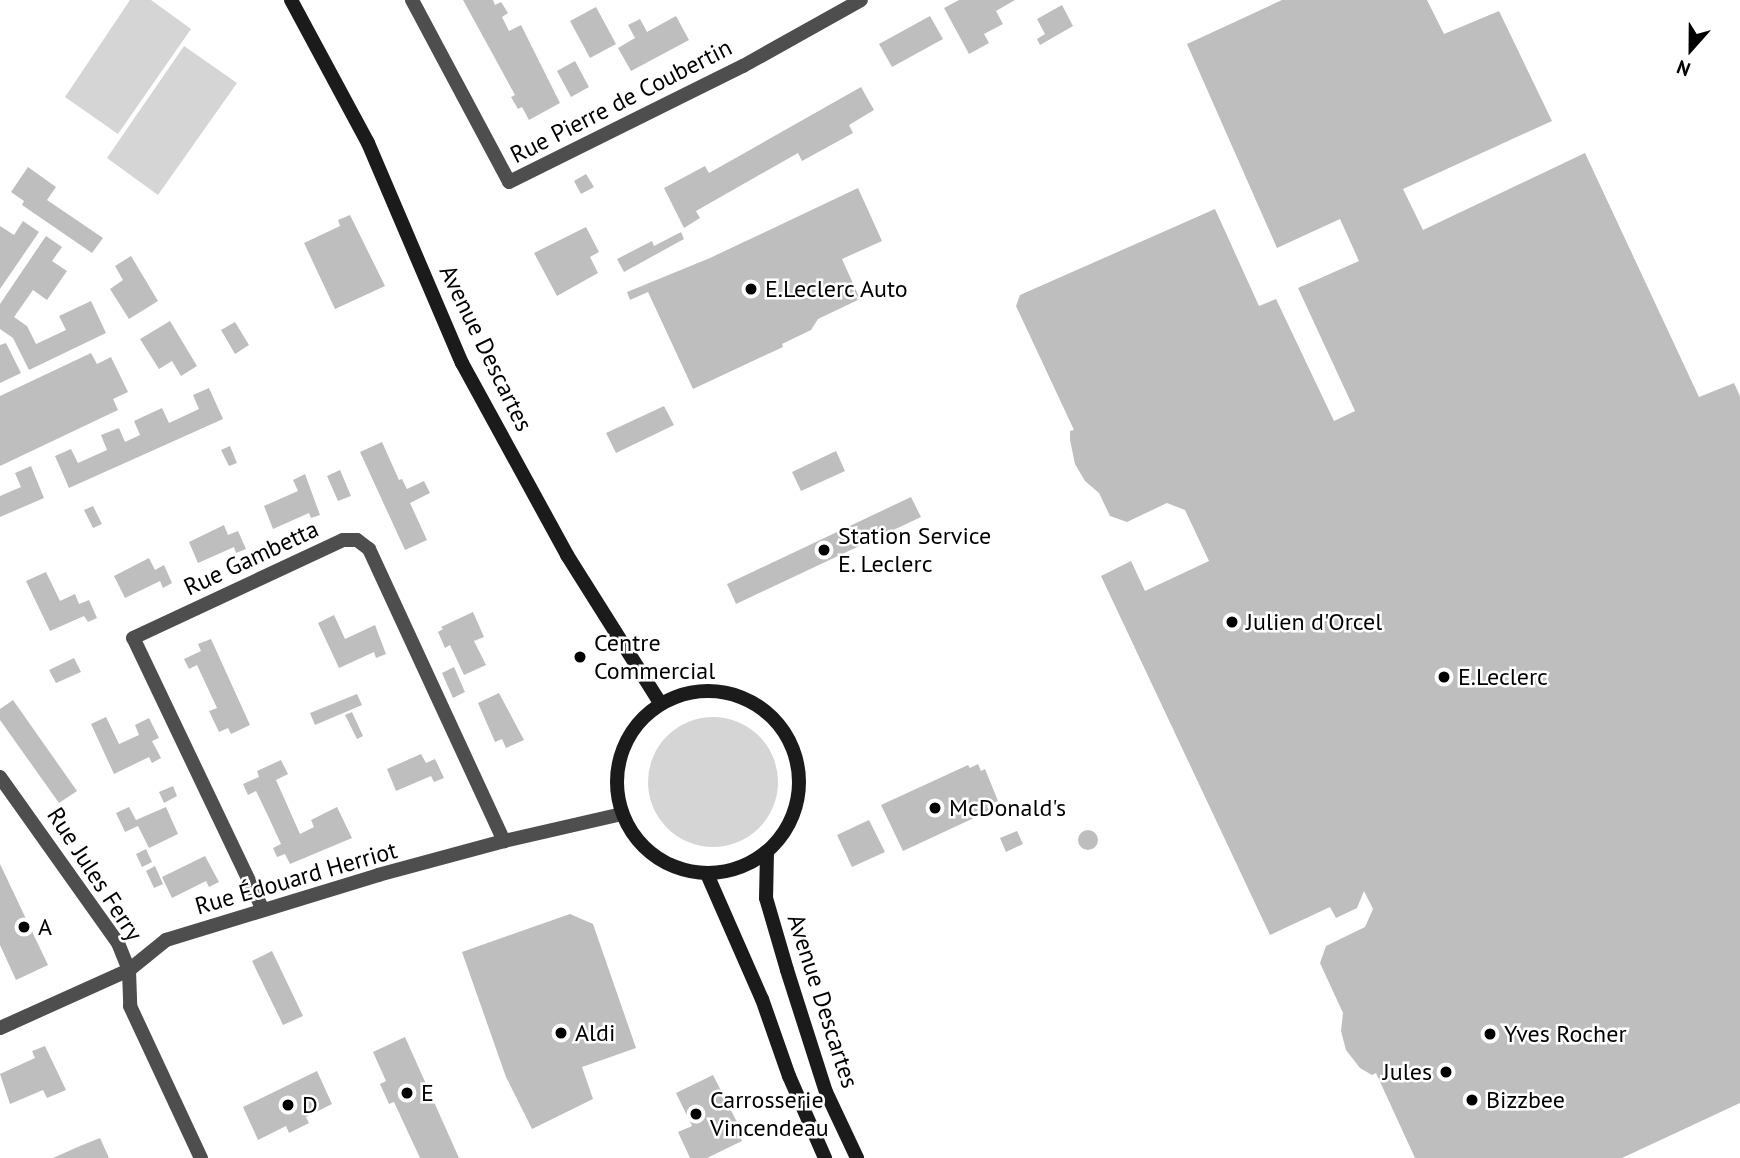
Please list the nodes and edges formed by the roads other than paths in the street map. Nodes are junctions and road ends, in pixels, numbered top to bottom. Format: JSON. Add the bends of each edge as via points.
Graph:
{"nodes":[{"id":1,"x":290,"y":0,"type":"edge"},
{"id":2,"x":412,"y":0,"type":"edge"},
{"id":3,"x":861,"y":0,"type":"edge"},
{"id":4,"x":661,"y":704,"type":"junction"},
{"id":5,"x":0,"y":777,"type":"edge"},
{"id":6,"x":622,"y":814,"type":"junction"},
{"id":7,"x":504,"y":841,"type":"junction"},
{"id":8,"x":767,"y":852,"type":"junction"},
{"id":9,"x":707,"y":874,"type":"junction"},
{"id":10,"x":263,"y":910,"type":"junction"},
{"id":11,"x":129,"y":970,"type":"junction"},
{"id":12,"x":0,"y":1028,"type":"edge"},
{"id":13,"x":201,"y":1158,"type":"edge"},
{"id":14,"x":825,"y":1158,"type":"edge"},
{"id":15,"x":857,"y":1158,"type":"edge"}],
"edges":[{"from":1,"to":4,"type":"main road","name":"Avenue Descartes","via":[[368,143],[462,363],[567,555]]},
{"from":2,"to":3,"type":"street","name":"Rue Pierre de Coubertin","via":[[509,182],[743,66]]},
{"from":4,"to":6,"type":"main road","via":[[641,719],[626,740],[616,789]]},
{"from":4,"to":8,"type":"main road","via":[[698,692],[721,692],[763,709],[779,725],[796,760],[799,780],[795,809],[783,835]]},
{"from":5,"to":11,"type":"street","name":"Rue Jules Ferry","via":[[118,943]]},
{"from":6,"to":7,"type":"street","name":"Rue Édouard Herriot"},
{"from":6,"to":9,"type":"main road","via":[[639,842],[658,859],[681,870]]},
{"from":7,"to":10,"type":"street","name":"Rue Édouard Herriot"},
{"from":7,"to":10,"type":"street","name":"Rue Gambetta","via":[[369,549],[357,540],[343,540],[133,638]]},
{"from":8,"to":9,"type":"main road","via":[[728,872]]},
{"from":8,"to":15,"type":"main road","name":"Avenue Descartes","via":[[766,898],[778,940],[826,1092]]},
{"from":9,"to":14,"type":"main road"},
{"from":10,"to":11,"type":"street","name":"Rue Édouard Herriot","via":[[166,940]]},
{"from":11,"to":12,"type":"street","name":"Rue Édouard Herriot"},
{"from":11,"to":13,"type":"street","name":"Rue Jules Ferry","via":[[130,1006]]}]}
